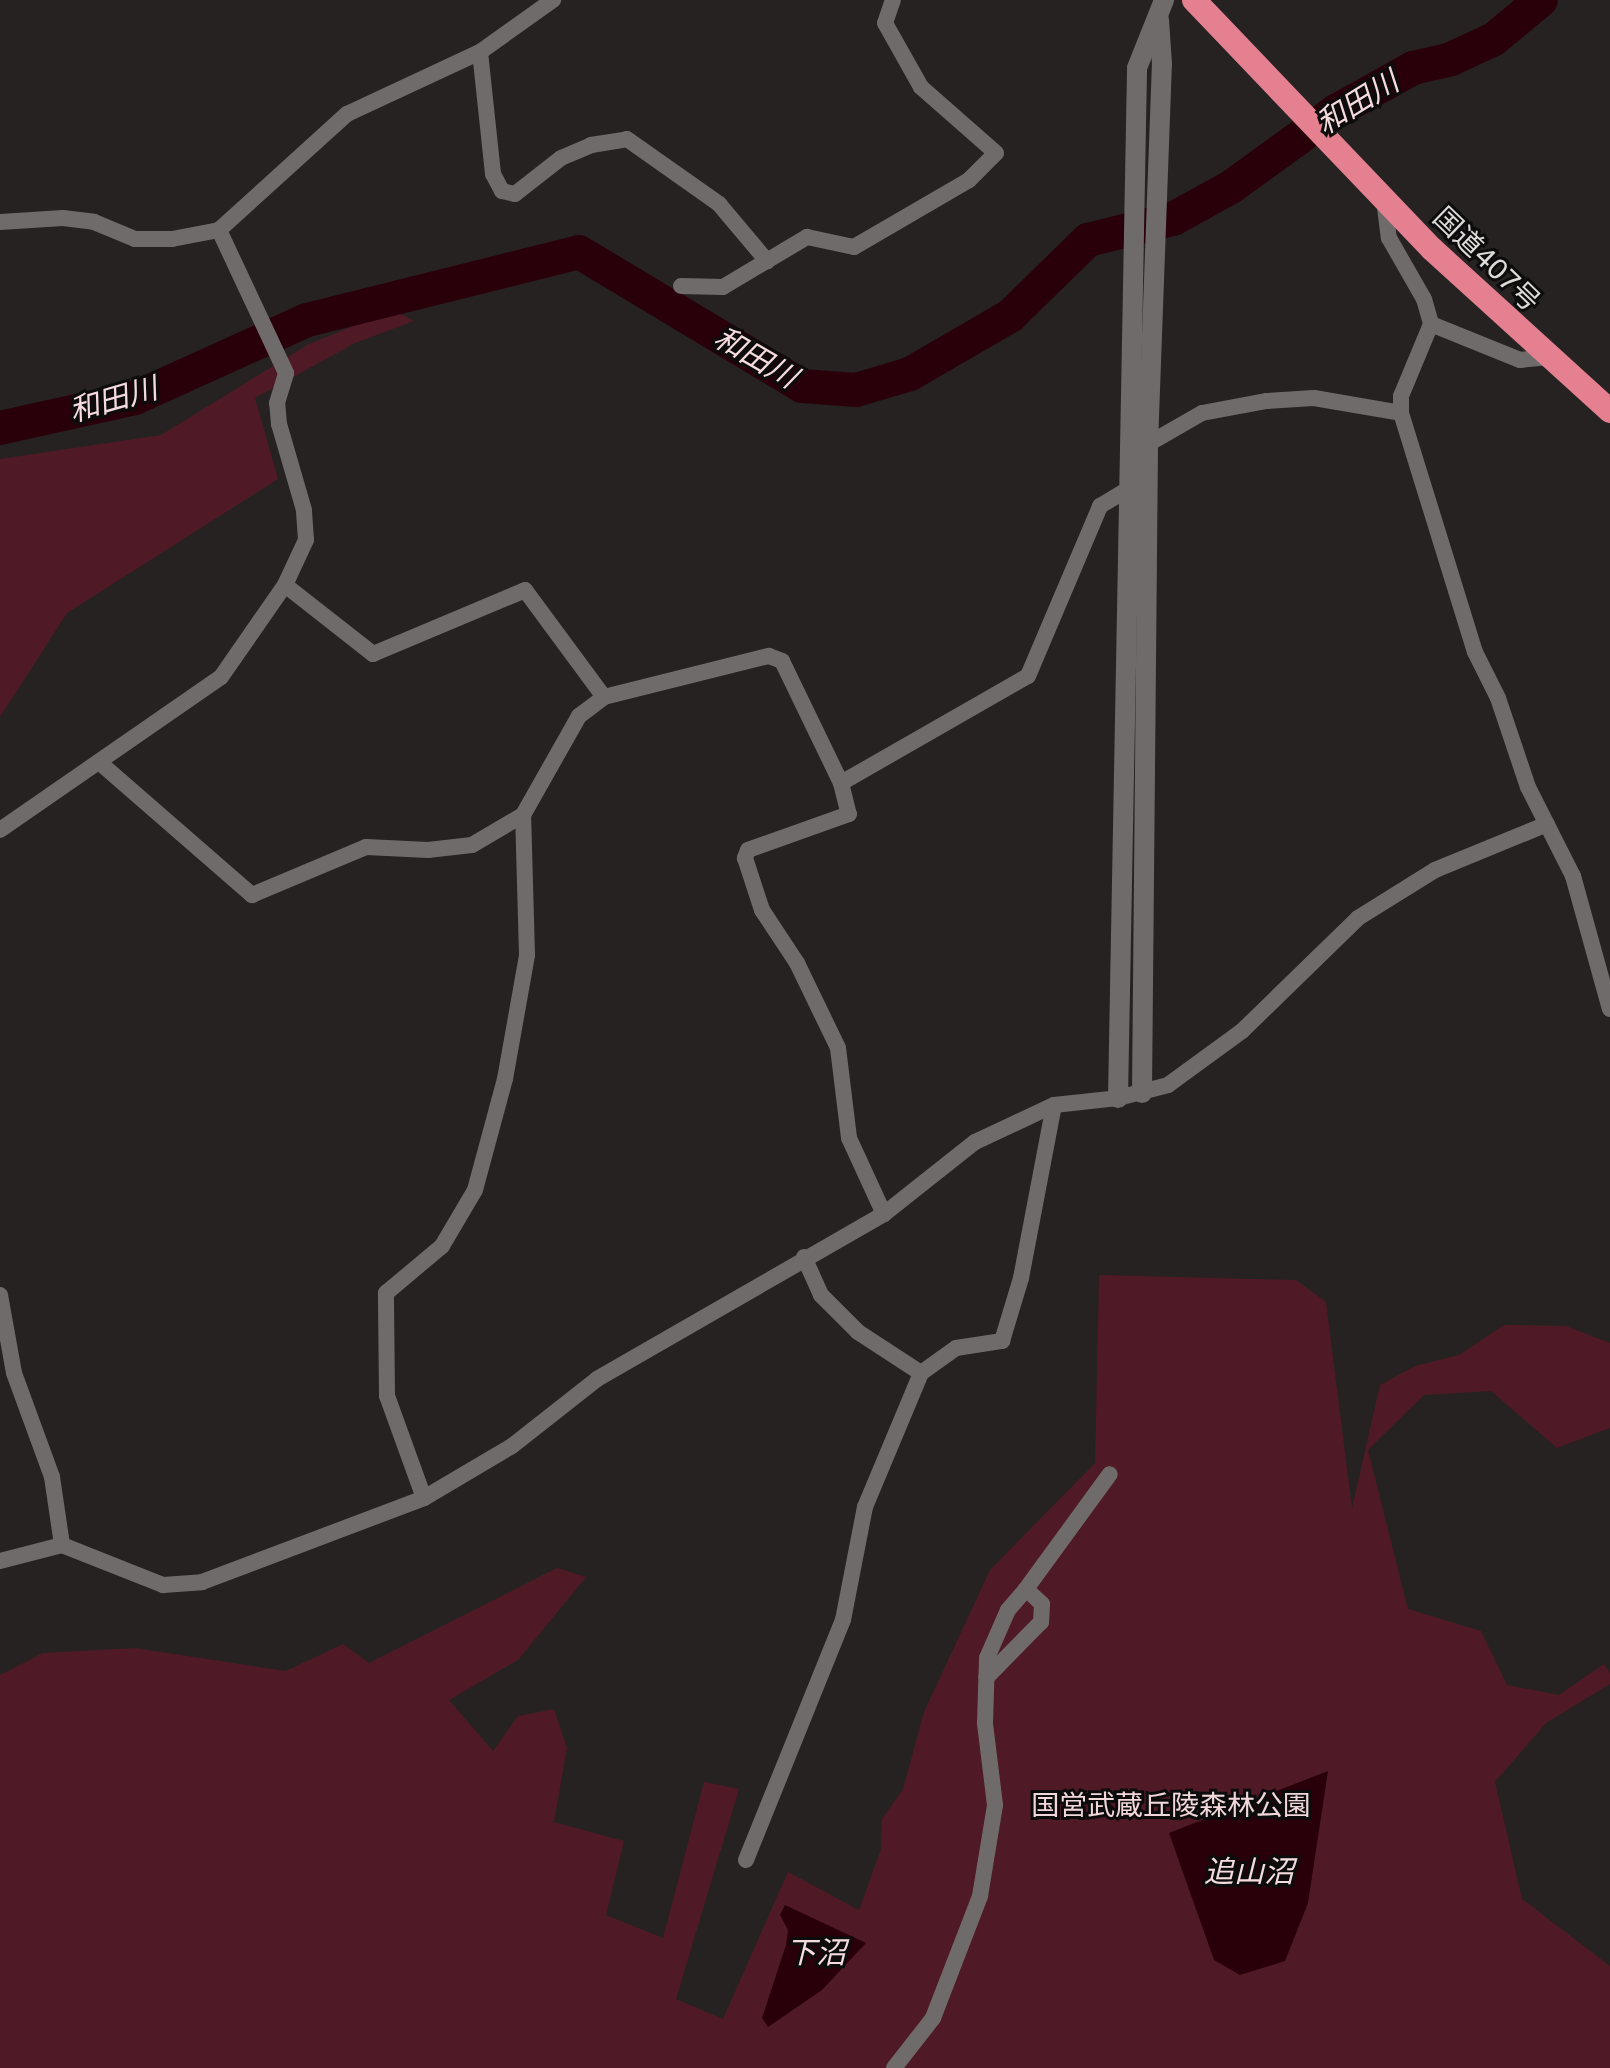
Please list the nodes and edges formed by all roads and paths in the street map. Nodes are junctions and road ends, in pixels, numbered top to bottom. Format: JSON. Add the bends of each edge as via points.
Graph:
{"nodes":[{"id":1,"x":553,"y":0,"type":"edge"},
{"id":2,"x":893,"y":0,"type":"edge"},
{"id":3,"x":1194,"y":0,"type":"edge"},
{"id":4,"x":1162,"y":6,"type":"edge"},
{"id":5,"x":480,"y":52,"type":"junction"},
{"id":6,"x":1384,"y":199,"type":"junction"},
{"id":7,"x":0,"y":222,"type":"edge"},
{"id":8,"x":219,"y":230,"type":"junction"},
{"id":9,"x":767,"y":261,"type":"junction"},
{"id":10,"x":681,"y":286,"type":"dead end"},
{"id":11,"x":1431,"y":324,"type":"junction"},
{"id":12,"x":1547,"y":357,"type":"junction"},
{"id":13,"x":1610,"y":411,"type":"edge"},
{"id":14,"x":1401,"y":413,"type":"junction"},
{"id":15,"x":1138,"y":444,"type":"junction"},
{"id":16,"x":1125,"y":491,"type":"junction"},
{"id":17,"x":285,"y":585,"type":"junction"},
{"id":18,"x":604,"y":697,"type":"junction"},
{"id":19,"x":99,"y":762,"type":"junction"},
{"id":20,"x":841,"y":783,"type":"junction"},
{"id":21,"x":523,"y":815,"type":"junction"},
{"id":22,"x":1547,"y":824,"type":"junction"},
{"id":23,"x":0,"y":830,"type":"edge"},
{"id":24,"x":1610,"y":1009,"type":"edge"},
{"id":25,"x":1142,"y":1093,"type":"junction"},
{"id":26,"x":1118,"y":1098,"type":"junction"},
{"id":27,"x":1054,"y":1105,"type":"junction"},
{"id":28,"x":884,"y":1214,"type":"junction"},
{"id":29,"x":804,"y":1257,"type":"junction"},
{"id":30,"x":0,"y":1295,"type":"edge"},
{"id":31,"x":921,"y":1373,"type":"junction"},
{"id":32,"x":1110,"y":1474,"type":"dead end"},
{"id":33,"x":424,"y":1498,"type":"junction"},
{"id":34,"x":62,"y":1545,"type":"junction"},
{"id":35,"x":0,"y":1561,"type":"edge"},
{"id":36,"x":1026,"y":1589,"type":"junction"},
{"id":37,"x":986,"y":1678,"type":"junction"},
{"id":38,"x":746,"y":1860,"type":"dead end"},
{"id":39,"x":894,"y":2068,"type":"edge"}],
"edges":[{"from":1,"to":5,"type":"street"},
{"from":2,"to":9,"type":"street","via":[[885,23],[921,87],[996,153],[969,180],[854,247],[807,237]]},
{"from":3,"to":6,"type":"highway","name":"国道407号"},
{"from":4,"to":15,"type":"street"},
{"from":5,"to":8,"type":"street","via":[[347,114]]},
{"from":5,"to":9,"type":"street","via":[[493,174],[502,191],[515,194],[561,158],[591,145],[627,139],[719,204]]},
{"from":6,"to":11,"type":"street","via":[[1389,238],[1424,299]]},
{"from":6,"to":12,"type":"highway","name":"国道407号"},
{"from":7,"to":8,"type":"street","via":[[63,218],[94,222],[135,239]]},
{"from":8,"to":17,"type":"street","via":[[286,373],[277,403],[279,424],[306,529]]},
{"from":9,"to":10,"type":"street","via":[[723,287]]},
{"from":11,"to":12,"type":"street","via":[[1520,360]]},
{"from":11,"to":14,"type":"street","via":[[1401,396]]},
{"from":12,"to":13,"type":"highway","name":"国道407号"},
{"from":14,"to":15,"type":"street","via":[[1314,398],[1267,401],[1202,413]]},
{"from":14,"to":22,"type":"street","via":[[1475,652]]},
{"from":15,"to":16,"type":"street"},
{"from":15,"to":25,"type":"street"},
{"from":16,"to":20,"type":"street","via":[[1100,506],[1028,676]]},
{"from":16,"to":26,"type":"street"},
{"from":17,"to":18,"type":"street","via":[[373,654],[525,590]]},
{"from":17,"to":19,"type":"street","via":[[221,677]]},
{"from":18,"to":20,"type":"street","via":[[769,656],[782,661]]},
{"from":18,"to":21,"type":"street","via":[[579,716]]},
{"from":19,"to":21,"type":"street","via":[[252,895],[366,847],[428,850],[472,845]]},
{"from":19,"to":23,"type":"street"},
{"from":20,"to":28,"type":"street","via":[[849,814],[748,850],[745,858],[762,910],[797,963],[838,1048],[849,1138]]},
{"from":21,"to":33,"type":"street","via":[[527,955],[505,1079],[475,1190],[442,1246],[386,1293],[387,1396]]},
{"from":22,"to":24,"type":"street","via":[[1573,876]]},
{"from":22,"to":25,"type":"street","via":[[1435,870],[1358,918],[1211,1058],[1168,1085]]},
{"from":25,"to":26,"type":"street"},
{"from":26,"to":27,"type":"street"},
{"from":27,"to":28,"type":"street","via":[[975,1142]]},
{"from":27,"to":31,"type":"street","via":[[1021,1278],[1002,1341],[956,1348]]},
{"from":28,"to":29,"type":"street"},
{"from":29,"to":31,"type":"street","via":[[821,1295],[858,1332]]},
{"from":29,"to":33,"type":"street","via":[[597,1379],[512,1446]]},
{"from":30,"to":34,"type":"street","via":[[14,1373],[52,1477]]},
{"from":31,"to":38,"type":"street","via":[[865,1507],[843,1620]]},
{"from":32,"to":36,"type":"street"},
{"from":33,"to":34,"type":"street","via":[[202,1582],[163,1585]]},
{"from":34,"to":35,"type":"street"},
{"from":36,"to":37,"type":"street","via":[[993,1637]]},
{"from":36,"to":37,"type":"street","via":[[1042,1604],[1041,1622]]},
{"from":37,"to":39,"type":"street","via":[[985,1723],[995,1805],[980,1896],[933,2018]]}]}
